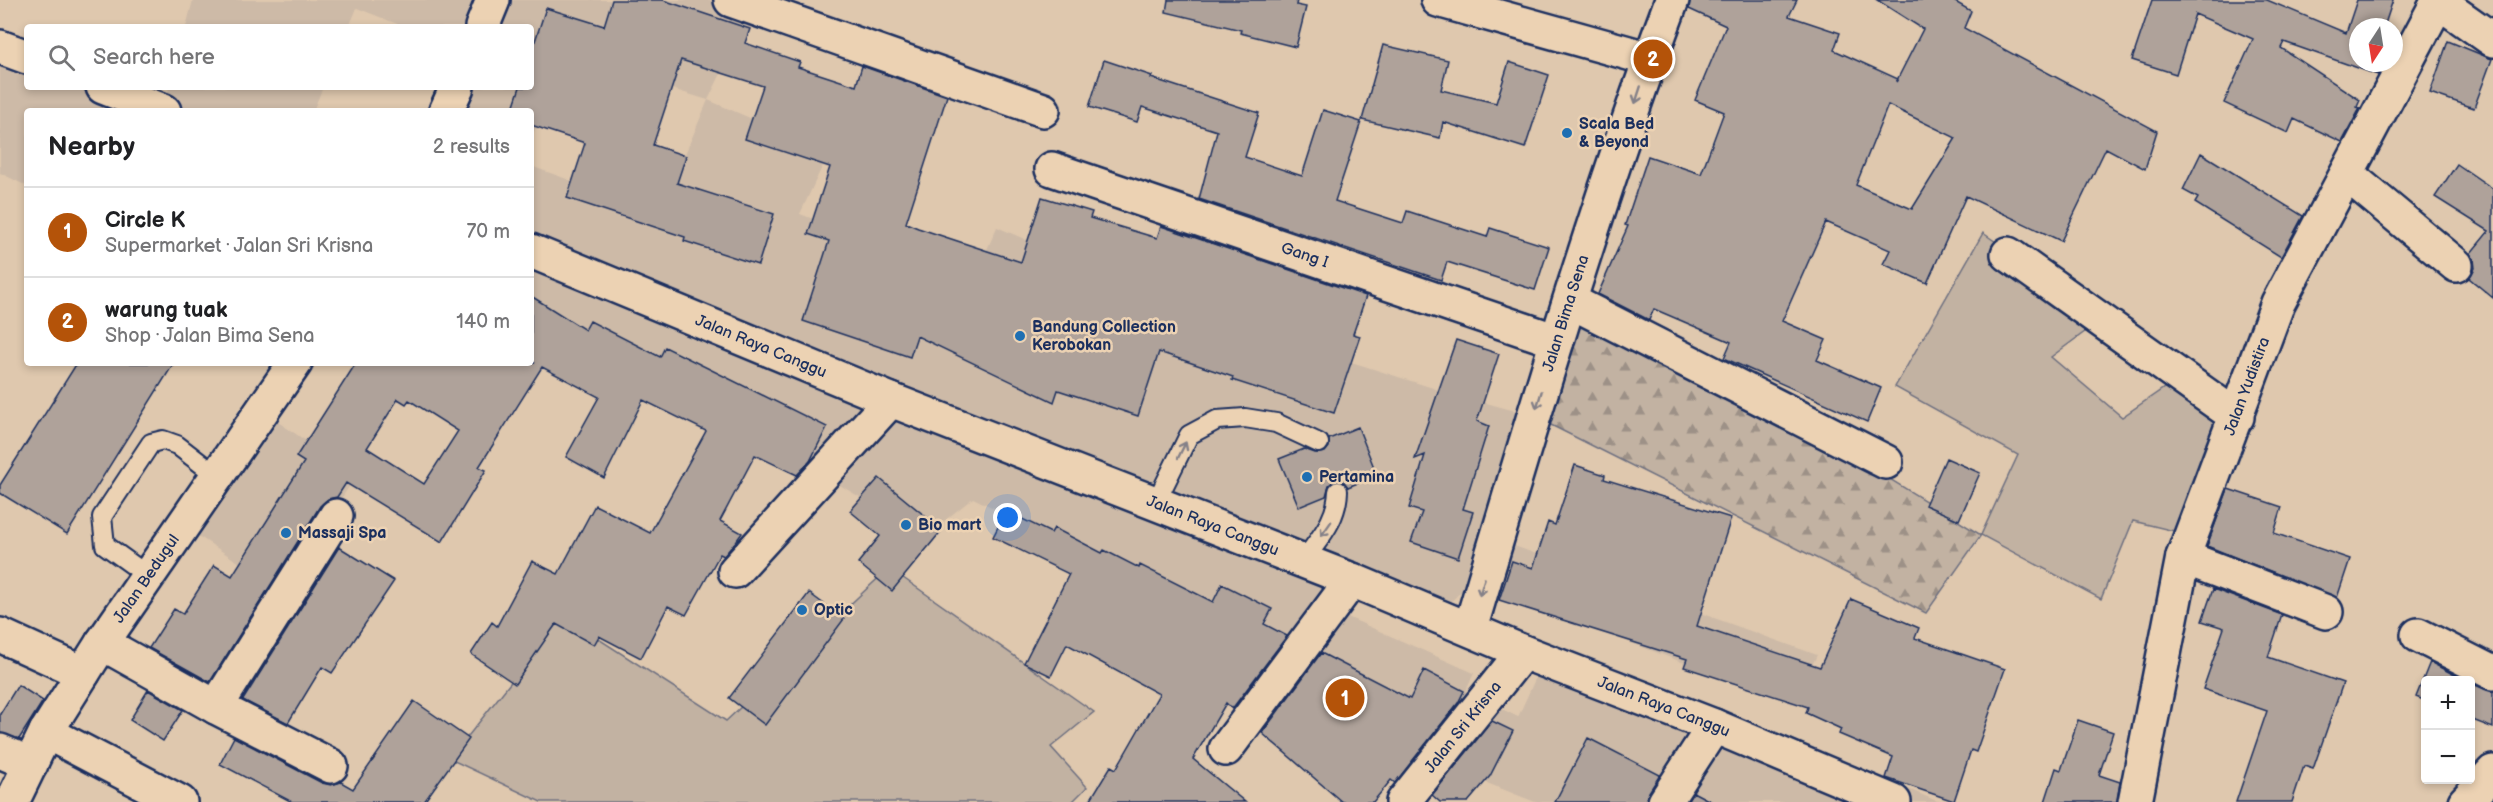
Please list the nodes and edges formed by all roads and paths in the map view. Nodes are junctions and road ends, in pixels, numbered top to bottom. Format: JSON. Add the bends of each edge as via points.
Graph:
{"nodes":[{"id":1,"x":493,"y":0,"type":"edge"},
{"id":2,"x":731,"y":0,"type":"edge"},
{"id":3,"x":1438,"y":0,"type":"edge"},
{"id":4,"x":1672,"y":0,"type":"edge"},
{"id":5,"x":2439,"y":1,"type":"edge"},
{"id":6,"x":483,"y":24,"type":"edge"},
{"id":7,"x":2493,"y":40,"type":"edge"},
{"id":8,"x":0,"y":47,"type":"edge"},
{"id":9,"x":24,"y":56,"type":"edge"},
{"id":10,"x":1650,"y":59,"type":"junction"},
{"id":11,"x":111,"y":90,"type":"edge"},
{"id":12,"x":456,"y":90,"type":"edge"},
{"id":13,"x":156,"y":108,"type":"edge"},
{"id":14,"x":447,"y":108,"type":"edge"},
{"id":15,"x":1043,"y":110,"type":"dead end"},
{"id":16,"x":1052,"y":169,"type":"dead end"},
{"id":17,"x":2348,"y":175,"type":"junction"},
{"id":18,"x":534,"y":252,"type":"edge"},
{"id":19,"x":2008,"y":254,"type":"dead end"},
{"id":20,"x":2456,"y":265,"type":"dead end"},
{"id":21,"x":1570,"y":301,"type":"junction"},
{"id":22,"x":1557,"y":341,"type":"junction"},
{"id":23,"x":293,"y":366,"type":"edge"},
{"id":24,"x":891,"y":400,"type":"junction"},
{"id":25,"x":2237,"y":417,"type":"junction"},
{"id":26,"x":1319,"y":443,"type":"dead end"},
{"id":27,"x":1886,"y":462,"type":"dead end"},
{"id":28,"x":217,"y":476,"type":"junction"},
{"id":29,"x":1338,"y":491,"type":"dead end"},
{"id":30,"x":1156,"y":502,"type":"junction"},
{"id":31,"x":336,"y":516,"type":"dead end"},
{"id":32,"x":2183,"y":557,"type":"junction"},
{"id":33,"x":1303,"y":562,"type":"junction"},
{"id":34,"x":735,"y":571,"type":"dead end"},
{"id":35,"x":148,"y":576,"type":"junction"},
{"id":36,"x":1352,"y":580,"type":"junction"},
{"id":37,"x":2326,"y":612,"type":"dead end"},
{"id":38,"x":1470,"y":629,"type":"junction"},
{"id":39,"x":0,"y":635,"type":"edge"},
{"id":40,"x":2418,"y":635,"type":"dead end"},
{"id":41,"x":102,"y":643,"type":"junction"},
{"id":42,"x":1523,"y":652,"type":"junction"},
{"id":43,"x":83,"y":673,"type":"junction"},
{"id":44,"x":2493,"y":673,"type":"edge"},
{"id":45,"x":216,"y":707,"type":"junction"},
{"id":46,"x":1714,"y":726,"type":"junction"},
{"id":47,"x":46,"y":732,"type":"junction"},
{"id":48,"x":1226,"y":749,"type":"dead end"},
{"id":49,"x":0,"y":751,"type":"edge"},
{"id":50,"x":31,"y":764,"type":"junction"},
{"id":51,"x":331,"y":766,"type":"dead end"},
{"id":52,"x":2493,"y":772,"type":"edge"},
{"id":53,"x":12,"y":802,"type":"edge"},
{"id":54,"x":180,"y":802,"type":"edge"},
{"id":55,"x":1403,"y":802,"type":"edge"},
{"id":56,"x":1665,"y":802,"type":"edge"},
{"id":57,"x":1894,"y":802,"type":"edge"},
{"id":58,"x":2135,"y":802,"type":"edge"},
{"id":59,"x":2465,"y":802,"type":"edge"}],
"edges":[{"from":1,"to":6,"type":"street"},
{"from":2,"to":15,"type":"street"},
{"from":3,"to":10,"type":"street"},
{"from":4,"to":10,"type":"street","name":"Jalan Bima Sena"},
{"from":5,"to":7,"type":"street"},
{"from":5,"to":17,"type":"street","name":"Jalan Yudistira"},
{"from":8,"to":9,"type":"street"},
{"from":10,"to":21,"type":"street","name":"Jalan Bima Sena","one_way":true},
{"from":11,"to":13,"type":"street"},
{"from":12,"to":14,"type":"street"},
{"from":16,"to":22,"type":"street","name":"Gang I"},
{"from":17,"to":20,"type":"street"},
{"from":17,"to":25,"type":"street","name":"Jalan Yudistira","via":[[2278,303]]},
{"from":18,"to":24,"type":"street","name":"Jalan Raya Canggu"},
{"from":19,"to":25,"type":"street"},
{"from":21,"to":22,"type":"street","name":"Jalan Bima Sena"},
{"from":21,"to":27,"type":"street"},
{"from":22,"to":38,"type":"street","name":"Jalan Bima Sena","one_way":true},
{"from":23,"to":28,"type":"street","name":"Jalan Bedugul"},
{"from":24,"to":30,"type":"street","name":"Jalan Raya Canggu"},
{"from":24,"to":34,"type":"street"},
{"from":25,"to":32,"type":"street","name":"Jalan Yudistira"},
{"from":30,"to":26,"type":"lane","one_way":true,"via":[[1189,435],[1216,420],[1245,418],[1276,423]]},
{"from":28,"to":35,"type":"street","name":"Jalan Bedugul"},
{"from":28,"to":35,"type":"lane","via":[[177,445],[163,440],[151,443],[102,517],[105,544]]},
{"from":29,"to":33,"type":"lane","one_way":true,"via":[[1333,519]]},
{"from":30,"to":33,"type":"street","name":"Jalan Raya Canggu"},
{"from":31,"to":45,"type":"street"},
{"from":32,"to":37,"type":"street"},
{"from":32,"to":58,"type":"street","name":"Jalan Yudistira"},
{"from":33,"to":36,"type":"street","name":"Jalan Raya Canggu"},
{"from":35,"to":41,"type":"street","name":"Jalan Bedugul"},
{"from":36,"to":38,"type":"street","name":"Jalan Raya Canggu"},
{"from":36,"to":48,"type":"street"},
{"from":38,"to":42,"type":"street","name":"Jalan Raya Canggu"},
{"from":39,"to":43,"type":"street"},
{"from":40,"to":44,"type":"street"},
{"from":41,"to":43,"type":"street","name":"Jalan Bedugul"},
{"from":41,"to":45,"type":"street"},
{"from":42,"to":46,"type":"street","name":"Jalan Raya Canggu"},
{"from":42,"to":55,"type":"street","name":"Jalan Sri Krisna"},
{"from":43,"to":47,"type":"street","name":"Jalan Bedugul"},
{"from":45,"to":51,"type":"street"},
{"from":46,"to":56,"type":"street"},
{"from":46,"to":57,"type":"street","name":"Jalan Raya Canggu"},
{"from":47,"to":50,"type":"street","name":"Jalan Bedugul"},
{"from":47,"to":54,"type":"street"},
{"from":49,"to":50,"type":"street"},
{"from":50,"to":53,"type":"street","name":"Jalan Bedugul"},
{"from":52,"to":59,"type":"street"}]}
